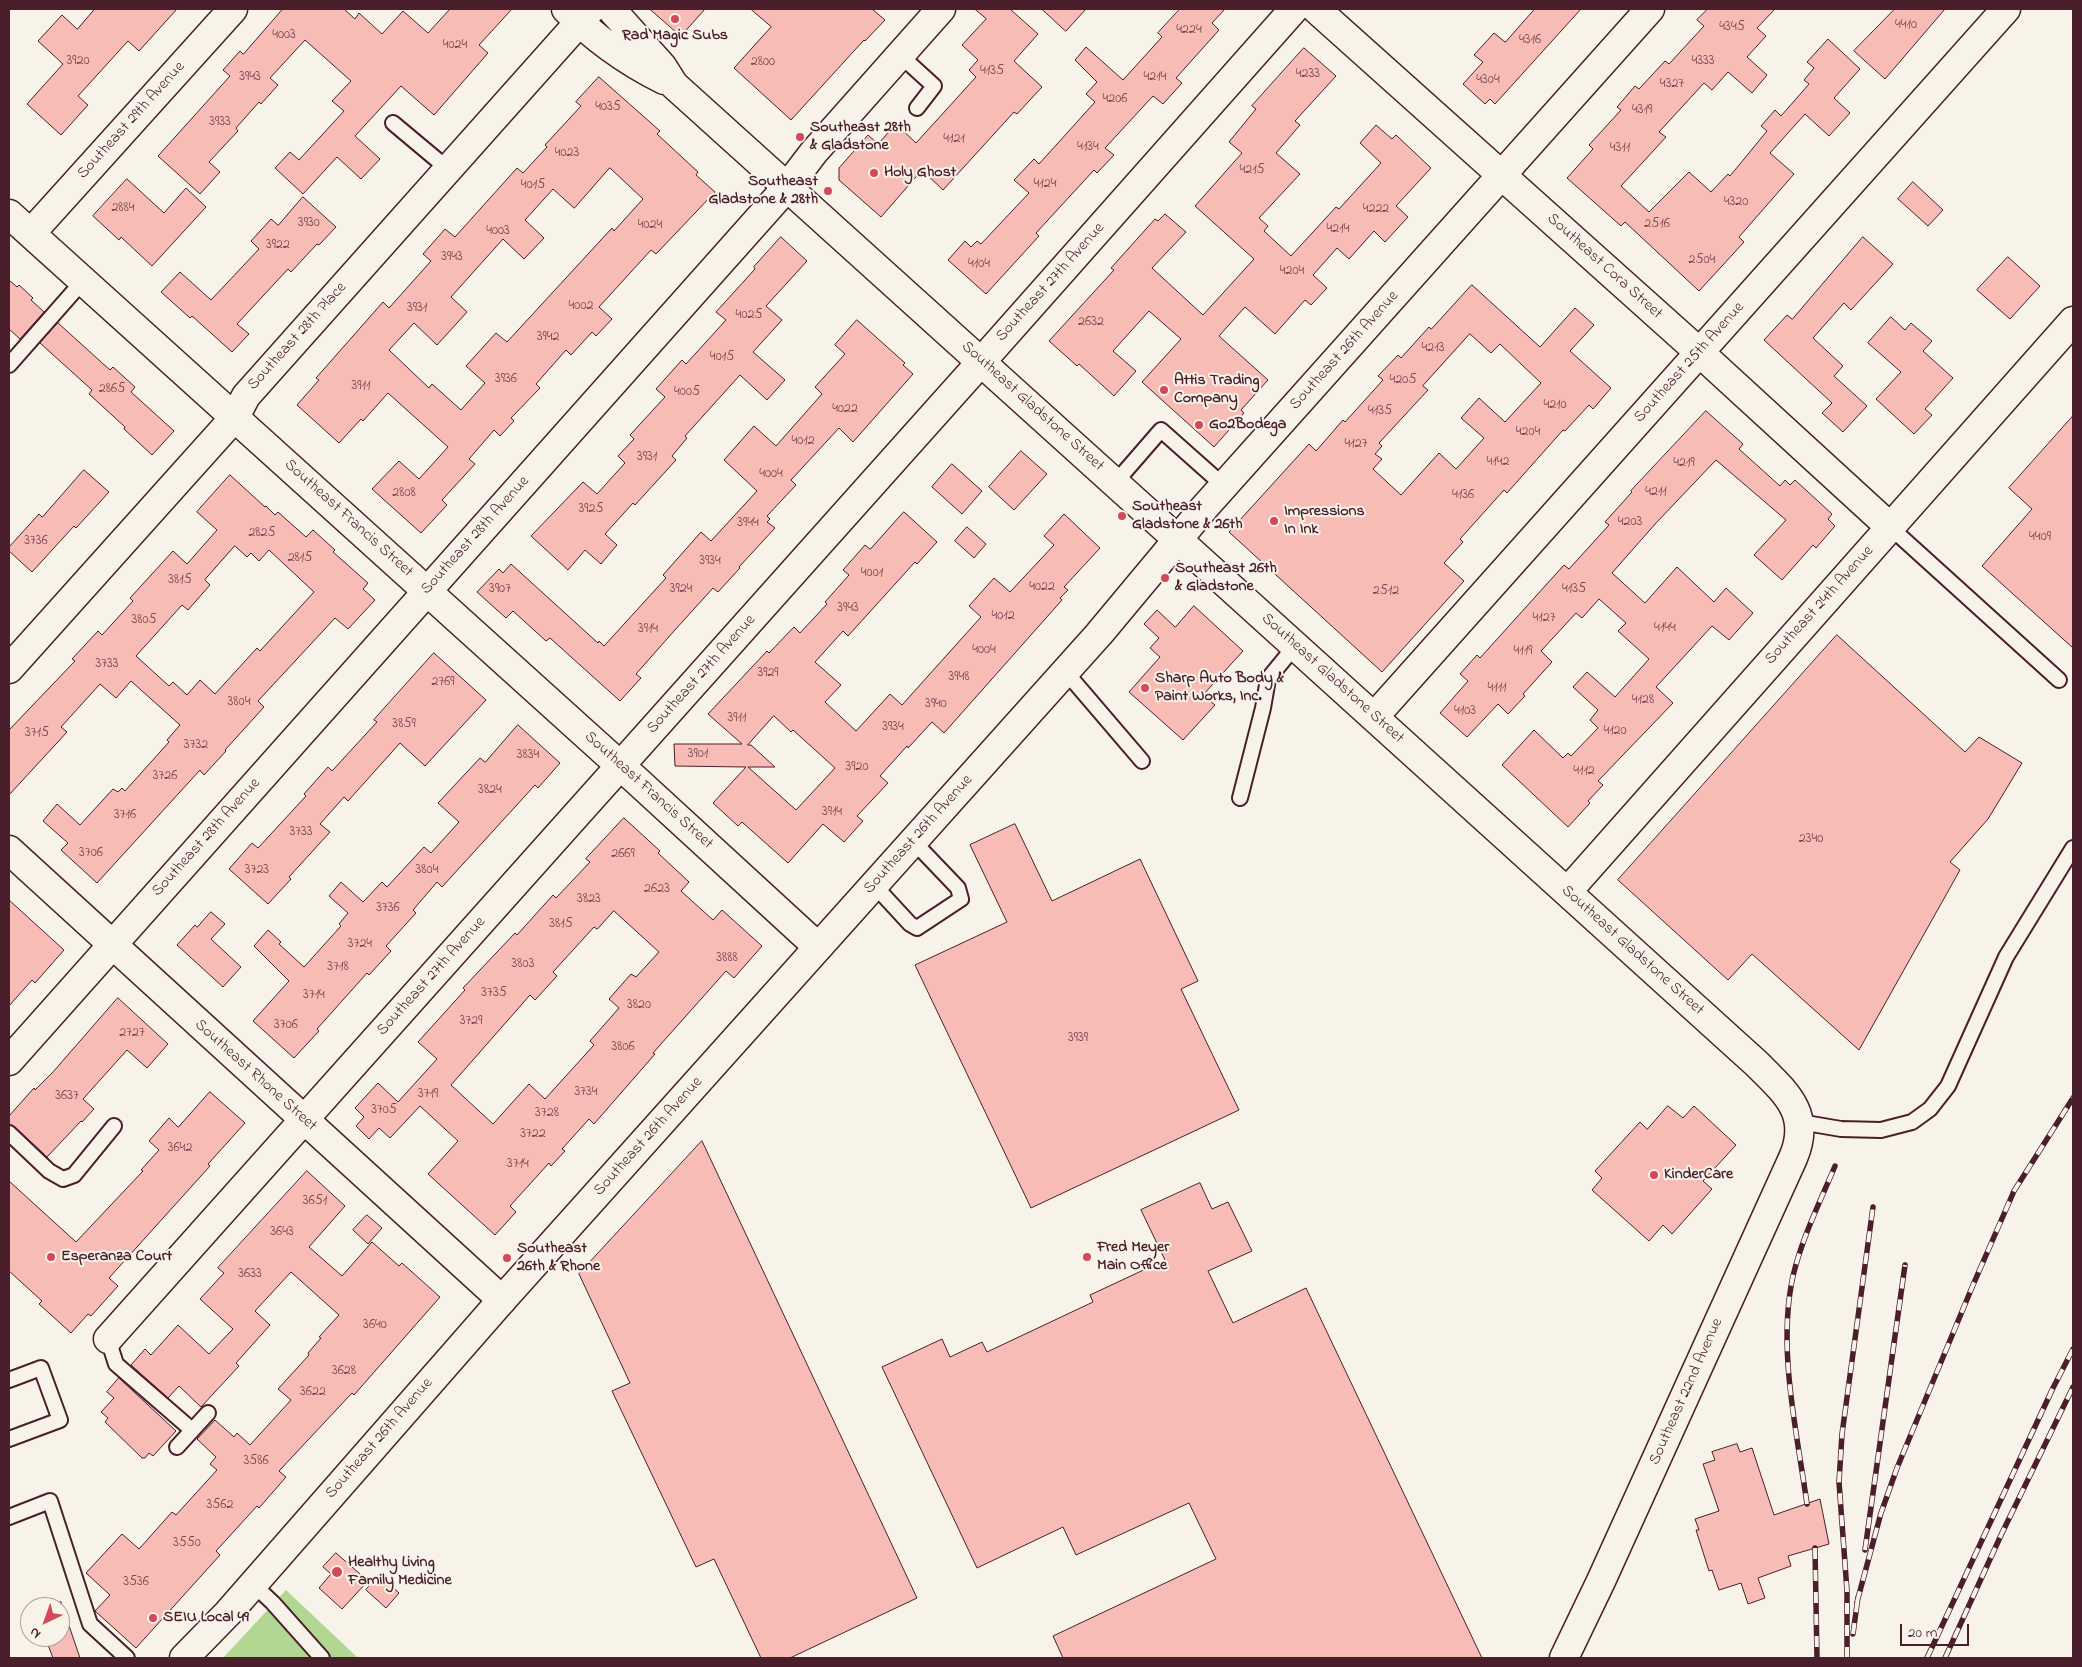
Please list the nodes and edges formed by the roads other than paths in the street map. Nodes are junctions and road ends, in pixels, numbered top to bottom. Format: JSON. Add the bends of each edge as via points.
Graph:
{"nodes":[{"id":1,"x":233,"y":9,"type":"edge"},
{"id":2,"x":611,"y":9,"type":"edge"},
{"id":3,"x":941,"y":9,"type":"edge"},
{"id":4,"x":1294,"y":9,"type":"edge"},
{"id":5,"x":1316,"y":9,"type":"edge"},
{"id":6,"x":1650,"y":9,"type":"edge"},
{"id":7,"x":2006,"y":9,"type":"edge"},
{"id":8,"x":579,"y":13,"type":"edge"},
{"id":9,"x":900,"y":55,"type":"junction"},
{"id":10,"x":674,"y":85,"type":"junction"},
{"id":11,"x":917,"y":108,"type":"dead end"},
{"id":12,"x":393,"y":123,"type":"dead end"},
{"id":13,"x":448,"y":169,"type":"junction"},
{"id":14,"x":1501,"y":176,"type":"junction"},
{"id":15,"x":788,"y":186,"type":"junction"},
{"id":16,"x":9,"y":214,"type":"edge"},
{"id":17,"x":31,"y":233,"type":"junction"},
{"id":18,"x":83,"y":281,"type":"junction"},
{"id":19,"x":2073,"y":321,"type":"edge"},
{"id":20,"x":1699,"y":352,"type":"junction"},
{"id":21,"x":982,"y":362,"type":"junction"},
{"id":22,"x":9,"y":365,"type":"edge"},
{"id":23,"x":236,"y":417,"type":"junction"},
{"id":24,"x":1114,"y":483,"type":"junction"},
{"id":25,"x":1224,"y":486,"type":"junction"},
{"id":26,"x":1890,"y":527,"type":"junction"},
{"id":27,"x":1177,"y":539,"type":"junction"},
{"id":28,"x":426,"y":591,"type":"junction"},
{"id":29,"x":1295,"y":646,"type":"junction"},
{"id":30,"x":9,"y":669,"type":"edge"},
{"id":31,"x":1065,"y":671,"type":"junction"},
{"id":32,"x":2059,"y":680,"type":"dead end"},
{"id":33,"x":1374,"y":717,"type":"junction"},
{"id":34,"x":1142,"y":761,"type":"dead end"},
{"id":35,"x":620,"y":766,"type":"junction"},
{"id":36,"x":1240,"y":798,"type":"dead end"},
{"id":37,"x":913,"y":841,"type":"junction"},
{"id":38,"x":2073,"y":848,"type":"edge"},
{"id":39,"x":9,"y":850,"type":"edge"},
{"id":40,"x":874,"y":885,"type":"junction"},
{"id":41,"x":1567,"y":892,"type":"junction"},
{"id":42,"x":112,"y":945,"type":"junction"},
{"id":43,"x":818,"y":947,"type":"junction"},
{"id":44,"x":9,"y":1061,"type":"edge"},
{"id":45,"x":303,"y":1120,"type":"junction"},
{"id":46,"x":1800,"y":1122,"type":"junction"},
{"id":47,"x":114,"y":1126,"type":"dead end"},
{"id":48,"x":9,"y":1132,"type":"edge"},
{"id":49,"x":502,"y":1300,"type":"junction"},
{"id":50,"x":108,"y":1339,"type":"joint"},
{"id":51,"x":9,"y":1380,"type":"edge"},
{"id":52,"x":208,"y":1413,"type":"dead end"},
{"id":53,"x":192,"y":1430,"type":"junction"},
{"id":54,"x":9,"y":1439,"type":"edge"},
{"id":55,"x":177,"y":1447,"type":"dead end"},
{"id":56,"x":9,"y":1516,"type":"edge"},
{"id":57,"x":253,"y":1584,"type":"junction"},
{"id":58,"x":127,"y":1658,"type":"edge"},
{"id":59,"x":184,"y":1658,"type":"edge"},
{"id":60,"x":322,"y":1658,"type":"edge"},
{"id":61,"x":1564,"y":1658,"type":"edge"}],
"edges":[{"from":1,"to":17,"type":"street","name":"Southeast 29th Avenue"},
{"from":2,"to":10,"type":"street","name":"Southeast Gladstone Street","via":[[662,66]]},
{"from":3,"to":9,"type":"street","name":"Southeast 28th Avenue"},
{"from":4,"to":21,"type":"street","name":"Southeast 27th Avenue"},
{"from":5,"to":14,"type":"street","name":"Southeast Cora Street"},
{"from":6,"to":14,"type":"street","name":"Southeast 26th Avenue"},
{"from":7,"to":20,"type":"street","name":"Southeast 25th Avenue"},
{"from":8,"to":10,"type":"street","name":"Southeast Gladstone Street","via":[[598,38]]},
{"from":8,"to":13,"type":"street","name":"Southeast 28th Place"},
{"from":9,"to":11,"type":"lane","via":[[934,86]]},
{"from":9,"to":15,"type":"street","name":"Southeast 28th Avenue"},
{"from":10,"to":15,"type":"street","name":"Southeast Gladstone Street"},
{"from":12,"to":13,"type":"lane"},
{"from":13,"to":23,"type":"street","name":"Southeast 28th Place","via":[[246,396]]},
{"from":14,"to":20,"type":"street","name":"Southeast Cora Street"},
{"from":14,"to":25,"type":"street","name":"Southeast 26th Avenue"},
{"from":15,"to":21,"type":"street","name":"Southeast Gladstone Street"},
{"from":15,"to":28,"type":"street","name":"Southeast 28th Avenue"},
{"from":16,"to":17,"type":"street","name":"Southeast Francis Street"},
{"from":17,"to":18,"type":"street","name":"Southeast Francis Street"},
{"from":18,"to":22,"type":"lane"},
{"from":18,"to":23,"type":"street","name":"Southeast Francis Street"},
{"from":19,"to":26,"type":"street","name":"Southeast 24th Avenue"},
{"from":20,"to":26,"type":"street","name":"Southeast Cora Street"},
{"from":20,"to":33,"type":"street","name":"Southeast 25th Avenue"},
{"from":21,"to":24,"type":"street","name":"Southeast Gladstone Street"},
{"from":21,"to":35,"type":"street","name":"Southeast 27th Avenue"},
{"from":23,"to":28,"type":"street","name":"Southeast Francis Street"},
{"from":23,"to":30,"type":"street","name":"Southeast 28th Place"},
{"from":24,"to":25,"type":"lane","via":[[1161,430]]},
{"from":24,"to":27,"type":"street","name":"Southeast Gladstone Street"},
{"from":25,"to":27,"type":"street","name":"Southeast 26th Avenue"},
{"from":26,"to":32,"type":"lane"},
{"from":26,"to":41,"type":"street","name":"Southeast 24th Avenue"},
{"from":27,"to":29,"type":"street","name":"Southeast Gladstone Street"},
{"from":27,"to":31,"type":"street","name":"Southeast 26th Avenue"},
{"from":28,"to":35,"type":"street","name":"Southeast Francis Street"},
{"from":28,"to":42,"type":"street","name":"Southeast 28th Avenue"},
{"from":29,"to":33,"type":"street","name":"Southeast Gladstone Street"},
{"from":29,"to":36,"type":"lane","via":[[1268,679]]},
{"from":31,"to":34,"type":"lane"},
{"from":31,"to":37,"type":"street","name":"Southeast 26th Avenue"},
{"from":33,"to":41,"type":"street","name":"Southeast Gladstone Street"},
{"from":35,"to":43,"type":"street","name":"Southeast Francis Street"},
{"from":35,"to":45,"type":"street","name":"Southeast 27th Avenue"},
{"from":37,"to":40,"type":"street","name":"Southeast 26th Avenue"},
{"from":37,"to":40,"type":"lane","via":[[958,888],[961,899],[917,928]]},
{"from":38,"to":46,"type":"lane","via":[[2006,957],[1948,1086],[1930,1109],[1912,1122],[1881,1130],[1841,1129]]},
{"from":39,"to":42,"type":"street","name":"Southeast Rhone Street"},
{"from":40,"to":43,"type":"street","name":"Southeast 26th Avenue"},
{"from":41,"to":46,"type":"street","name":"Southeast Gladstone Street","via":[[1768,1075],[1785,1092]]},
{"from":42,"to":44,"type":"street","name":"Southeast 28th Avenue"},
{"from":42,"to":45,"type":"street","name":"Southeast Rhone Street"},
{"from":43,"to":49,"type":"street","name":"Southeast 26th Avenue"},
{"from":45,"to":49,"type":"street","name":"Southeast Rhone Street"},
{"from":45,"to":50,"type":"street","name":"Southeast 27th Avenue"},
{"from":46,"to":61,"type":"street","name":"Southeast 22nd Avenue","via":[[1793,1158]]},
{"from":47,"to":48,"type":"lane","via":[[74,1175],[62,1179],[49,1171]]},
{"from":49,"to":57,"type":"street","name":"Southeast 26th Avenue"},
{"from":50,"to":53,"type":"lane","via":[[116,1364]]},
{"from":51,"to":54,"type":"lane","via":[[41,1368],[60,1420]]},
{"from":52,"to":53,"type":"lane"},
{"from":53,"to":55,"type":"lane"},
{"from":56,"to":58,"type":"lane","via":[[50,1501],[90,1624]]},
{"from":57,"to":59,"type":"street","name":"Southeast 26th Avenue"},
{"from":57,"to":60,"type":"lane"}]}
